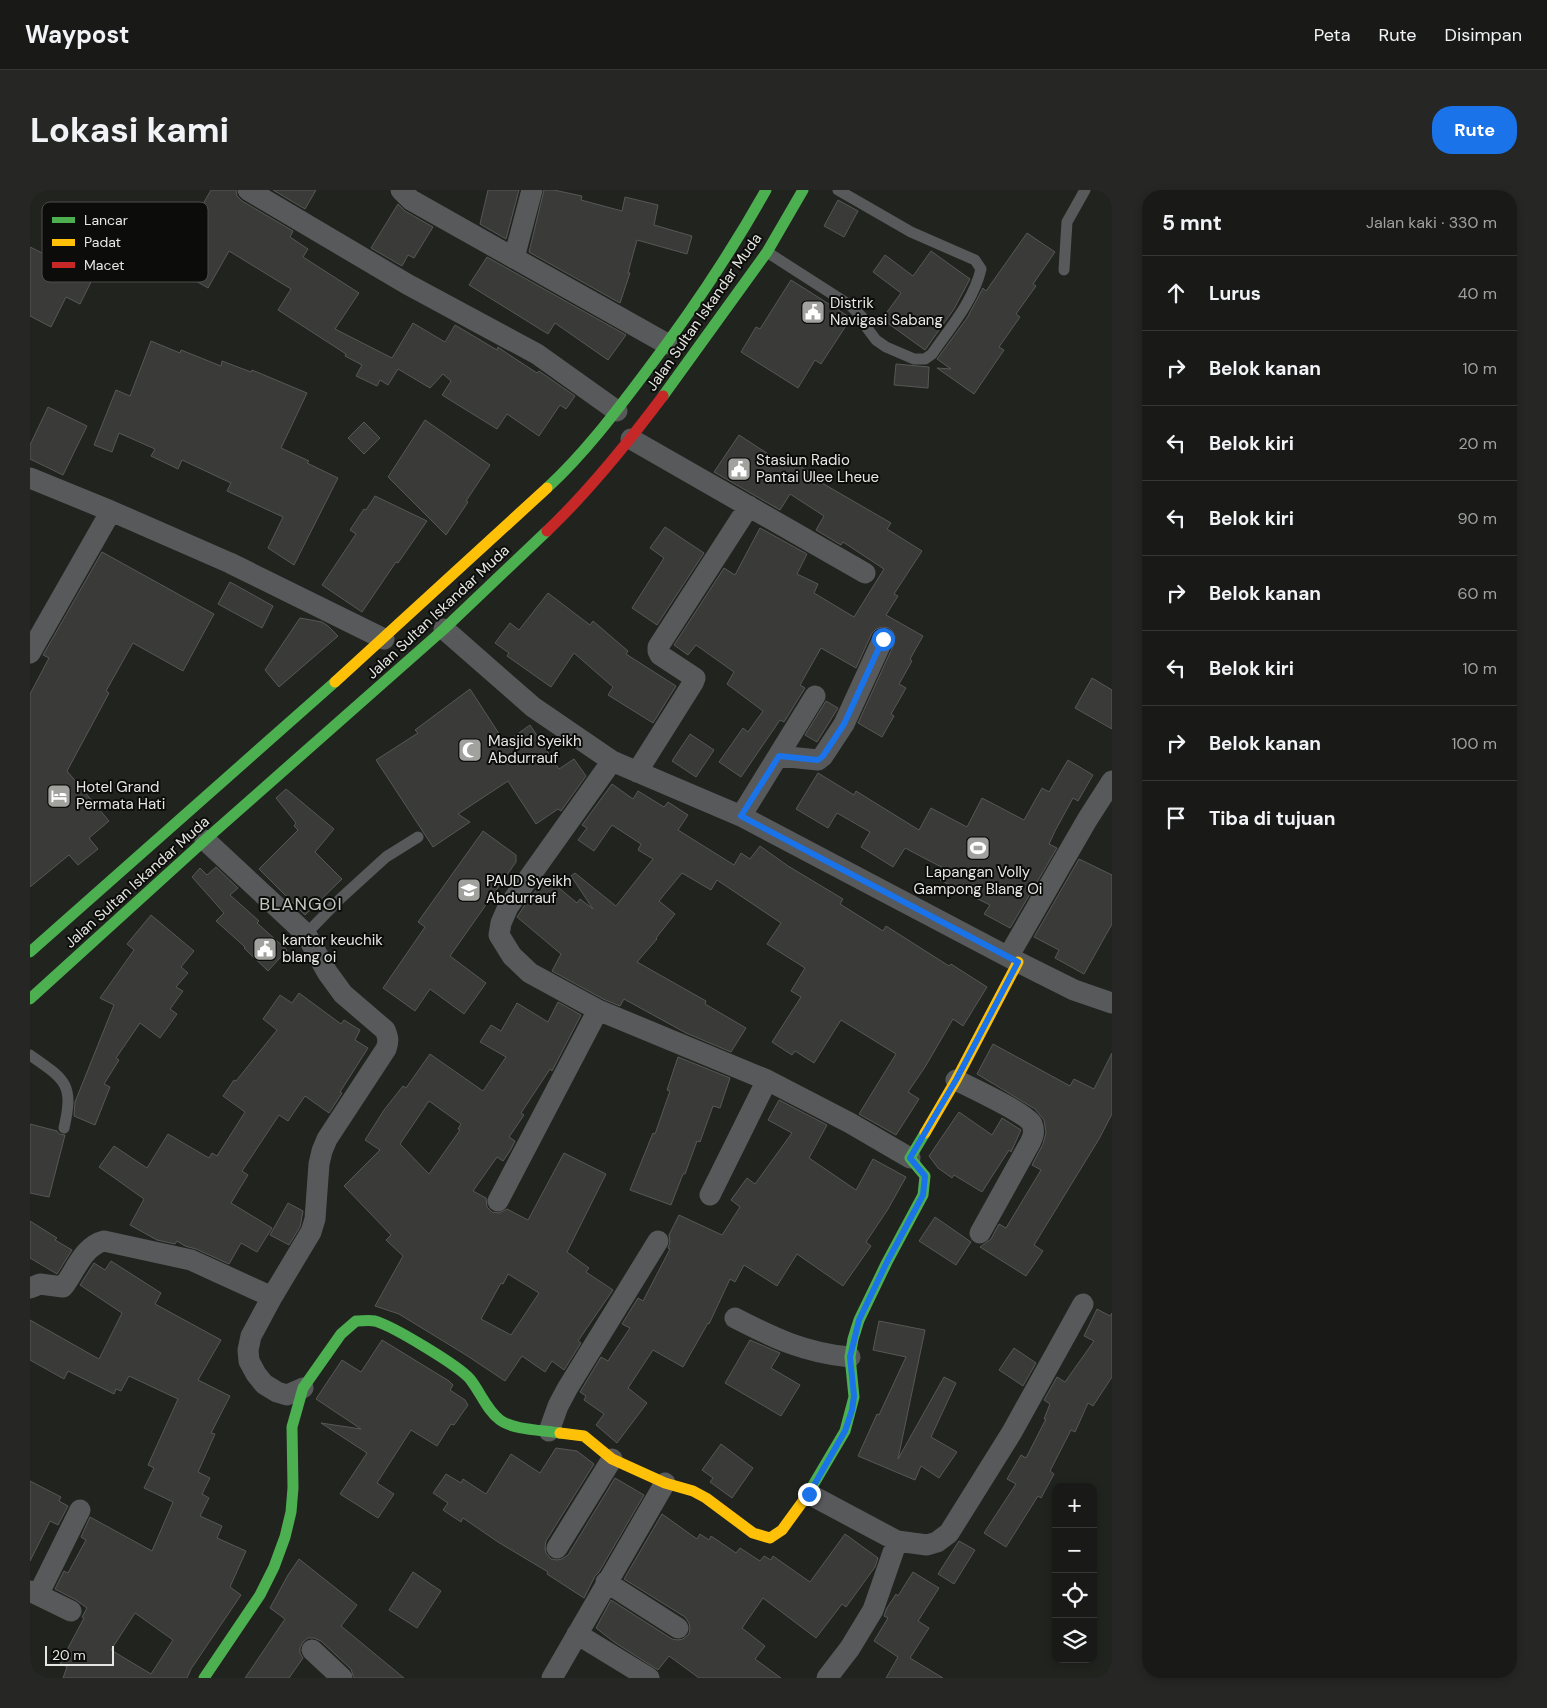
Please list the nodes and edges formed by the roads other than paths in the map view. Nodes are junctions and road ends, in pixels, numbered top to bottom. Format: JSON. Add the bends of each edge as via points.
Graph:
{"nodes":[{"id":1,"x":248,"y":190,"type":"edge"},
{"id":2,"x":401,"y":190,"type":"edge"},
{"id":3,"x":532,"y":190,"type":"edge"},
{"id":4,"x":766,"y":190,"type":"edge"},
{"id":5,"x":803,"y":190,"type":"edge"},
{"id":6,"x":838,"y":190,"type":"edge"},
{"id":7,"x":1085,"y":190,"type":"edge"},
{"id":8,"x":767,"y":252,"type":"junction"},
{"id":9,"x":514,"y":258,"type":"junction"},
{"id":10,"x":1064,"y":270,"type":"dead end"},
{"id":11,"x":667,"y":344,"type":"junction"},
{"id":12,"x":617,"y":410,"type":"junction"},
{"id":13,"x":631,"y":439,"type":"junction"},
{"id":14,"x":30,"y":478,"type":"edge"},
{"id":15,"x":749,"y":506,"type":"junction"},
{"id":16,"x":111,"y":511,"type":"junction"},
{"id":17,"x":865,"y":574,"type":"dead end"},
{"id":18,"x":444,"y":629,"type":"junction"},
{"id":19,"x":384,"y":639,"type":"junction"},
{"id":20,"x":883,"y":639,"type":"dead end"},
{"id":21,"x":30,"y":653,"type":"edge"},
{"id":22,"x":815,"y":696,"type":"dead end"},
{"id":23,"x":779,"y":756,"type":"junction"},
{"id":24,"x":612,"y":762,"type":"junction"},
{"id":25,"x":637,"y":772,"type":"junction"},
{"id":26,"x":1112,"y":781,"type":"edge"},
{"id":27,"x":741,"y":816,"type":"junction"},
{"id":28,"x":418,"y":837,"type":"dead end"},
{"id":29,"x":205,"y":840,"type":"junction"},
{"id":30,"x":306,"y":934,"type":"junction"},
{"id":31,"x":30,"y":952,"type":"edge"},
{"id":32,"x":1013,"y":960,"type":"junction"},
{"id":33,"x":30,"y":999,"type":"edge"},
{"id":34,"x":1112,"y":1003,"type":"edge"},
{"id":35,"x":598,"y":1010,"type":"junction"},
{"id":36,"x":30,"y":1055,"type":"edge"},
{"id":37,"x":767,"y":1080,"type":"junction"},
{"id":38,"x":956,"y":1080,"type":"junction"},
{"id":39,"x":64,"y":1128,"type":"dead end"},
{"id":40,"x":910,"y":1158,"type":"junction"},
{"id":41,"x":710,"y":1195,"type":"dead end"},
{"id":42,"x":498,"y":1201,"type":"dead end"},
{"id":43,"x":980,"y":1234,"type":"dead end"},
{"id":44,"x":658,"y":1241,"type":"dead end"},
{"id":45,"x":30,"y":1288,"type":"edge"},
{"id":46,"x":272,"y":1297,"type":"junction"},
{"id":47,"x":1083,"y":1304,"type":"dead end"},
{"id":48,"x":735,"y":1318,"type":"dead end"},
{"id":49,"x":850,"y":1357,"type":"junction"},
{"id":50,"x":303,"y":1388,"type":"junction"},
{"id":51,"x":549,"y":1431,"type":"junction"},
{"id":52,"x":612,"y":1459,"type":"junction"},
{"id":53,"x":664,"y":1483,"type":"junction"},
{"id":54,"x":809,"y":1494,"type":"junction"},
{"id":55,"x":80,"y":1510,"type":"dead end"},
{"id":56,"x":897,"y":1541,"type":"junction"},
{"id":57,"x":557,"y":1548,"type":"dead end"},
{"id":58,"x":606,"y":1582,"type":"junction"},
{"id":59,"x":34,"y":1593,"type":"edge"},
{"id":60,"x":71,"y":1611,"type":"dead end"},
{"id":61,"x":678,"y":1628,"type":"dead end"},
{"id":62,"x":577,"y":1634,"type":"junction"},
{"id":63,"x":312,"y":1650,"type":"dead end"},
{"id":64,"x":204,"y":1678,"type":"edge"},
{"id":65,"x":342,"y":1678,"type":"edge"},
{"id":66,"x":552,"y":1678,"type":"edge"},
{"id":67,"x":649,"y":1678,"type":"edge"},
{"id":68,"x":827,"y":1678,"type":"edge"}],
"edges":[{"from":1,"to":12,"type":"street","via":[[407,284],[537,354]]},
{"from":2,"to":9,"type":"street","via":[[412,200]]},
{"from":3,"to":9,"type":"street"},
{"from":4,"to":11,"type":"main road","name":"Jalan Sultan Iskandar Muda","via":[[739,238]]},
{"from":5,"to":8,"type":"main road","name":"Jalan Sultan Iskandar Muda"},
{"from":6,"to":8,"type":"lane","via":[[911,232],[975,260],[981,269],[971,296],[932,354],[925,359],[914,359],[886,347],[876,340],[851,306]]},
{"from":7,"to":10,"type":"lane","via":[[1067,222]]},
{"from":8,"to":13,"type":"main road","name":"Jalan Sultan Iskandar Muda"},
{"from":9,"to":11,"type":"street"},
{"from":11,"to":12,"type":"main road","name":"Jalan Sultan Iskandar Muda"},
{"from":12,"to":19,"type":"main road","name":"Jalan Sultan Iskandar Muda","via":[[556,480]]},
{"from":13,"to":15,"type":"street"},
{"from":13,"to":18,"type":"main road","name":"Jalan Sultan Iskandar Muda","via":[[578,501]]},
{"from":14,"to":16,"type":"street"},
{"from":15,"to":17,"type":"street"},
{"from":15,"to":25,"type":"street","via":[[658,647],[660,655],[695,678]]},
{"from":16,"to":19,"type":"street","via":[[230,563]]},
{"from":16,"to":21,"type":"street"},
{"from":18,"to":24,"type":"street","via":[[533,707]]},
{"from":18,"to":29,"type":"main road","name":"Jalan Sultan Iskandar Muda"},
{"from":19,"to":31,"type":"main road","name":"Jalan Sultan Iskandar Muda"},
{"from":20,"to":23,"type":"street","via":[[844,724],[823,756],[818,760]]},
{"from":22,"to":23,"type":"street"},
{"from":23,"to":27,"type":"street"},
{"from":24,"to":25,"type":"street"},
{"from":24,"to":35,"type":"street","via":[[508,908],[499,935],[512,956],[530,973]]},
{"from":25,"to":27,"type":"street"},
{"from":26,"to":32,"type":"street","via":[[1087,820]]},
{"from":27,"to":32,"type":"street"},
{"from":28,"to":30,"type":"lane","via":[[386,856]]},
{"from":29,"to":30,"type":"street"},
{"from":29,"to":33,"type":"main road","name":"Jalan Sultan Iskandar Muda"},
{"from":30,"to":46,"type":"street","via":[[343,994],[385,1030],[388,1042],[327,1139],[319,1164],[316,1219]]},
{"from":32,"to":34,"type":"street","via":[[1074,990]]},
{"from":32,"to":38,"type":"main road"},
{"from":35,"to":37,"type":"street"},
{"from":35,"to":42,"type":"street"},
{"from":36,"to":39,"type":"lane","via":[[60,1078],[66,1087],[69,1099]]},
{"from":37,"to":40,"type":"street"},
{"from":37,"to":41,"type":"street"},
{"from":38,"to":40,"type":"main road"},
{"from":38,"to":43,"type":"street","via":[[1021,1115],[1031,1123],[1034,1133]]},
{"from":40,"to":49,"type":"main road","via":[[925,1176],[923,1195],[859,1320]]},
{"from":44,"to":51,"type":"street","via":[[567,1389]]},
{"from":45,"to":46,"type":"street","via":[[40,1284],[63,1287],[88,1250],[104,1242],[191,1260]]},
{"from":46,"to":50,"type":"street","via":[[251,1336],[249,1361],[264,1384],[276,1392],[287,1395]]},
{"from":47,"to":56,"type":"street","via":[[1012,1432],[949,1533],[927,1545]]},
{"from":48,"to":49,"type":"street","via":[[795,1347],[825,1355]]},
{"from":49,"to":54,"type":"main road","via":[[854,1396],[852,1410],[845,1431]]},
{"from":50,"to":51,"type":"main road","via":[[341,1334],[356,1322],[374,1321],[391,1327],[458,1368],[470,1378],[490,1411],[501,1421]]},
{"from":50,"to":64,"type":"main road","via":[[292,1426],[293,1488],[285,1537],[260,1595]]},
{"from":51,"to":52,"type":"main road","via":[[584,1436]]},
{"from":52,"to":53,"type":"main road"},
{"from":52,"to":57,"type":"street"},
{"from":53,"to":54,"type":"main road","via":[[693,1491],[753,1533],[770,1538],[782,1530]]},
{"from":53,"to":58,"type":"street"},
{"from":54,"to":56,"type":"street"},
{"from":55,"to":59,"type":"street"},
{"from":56,"to":68,"type":"street","via":[[873,1610]]},
{"from":58,"to":61,"type":"street"},
{"from":58,"to":62,"type":"street"},
{"from":59,"to":60,"type":"street"},
{"from":62,"to":66,"type":"street"},
{"from":62,"to":67,"type":"street"},
{"from":63,"to":65,"type":"street"}]}
